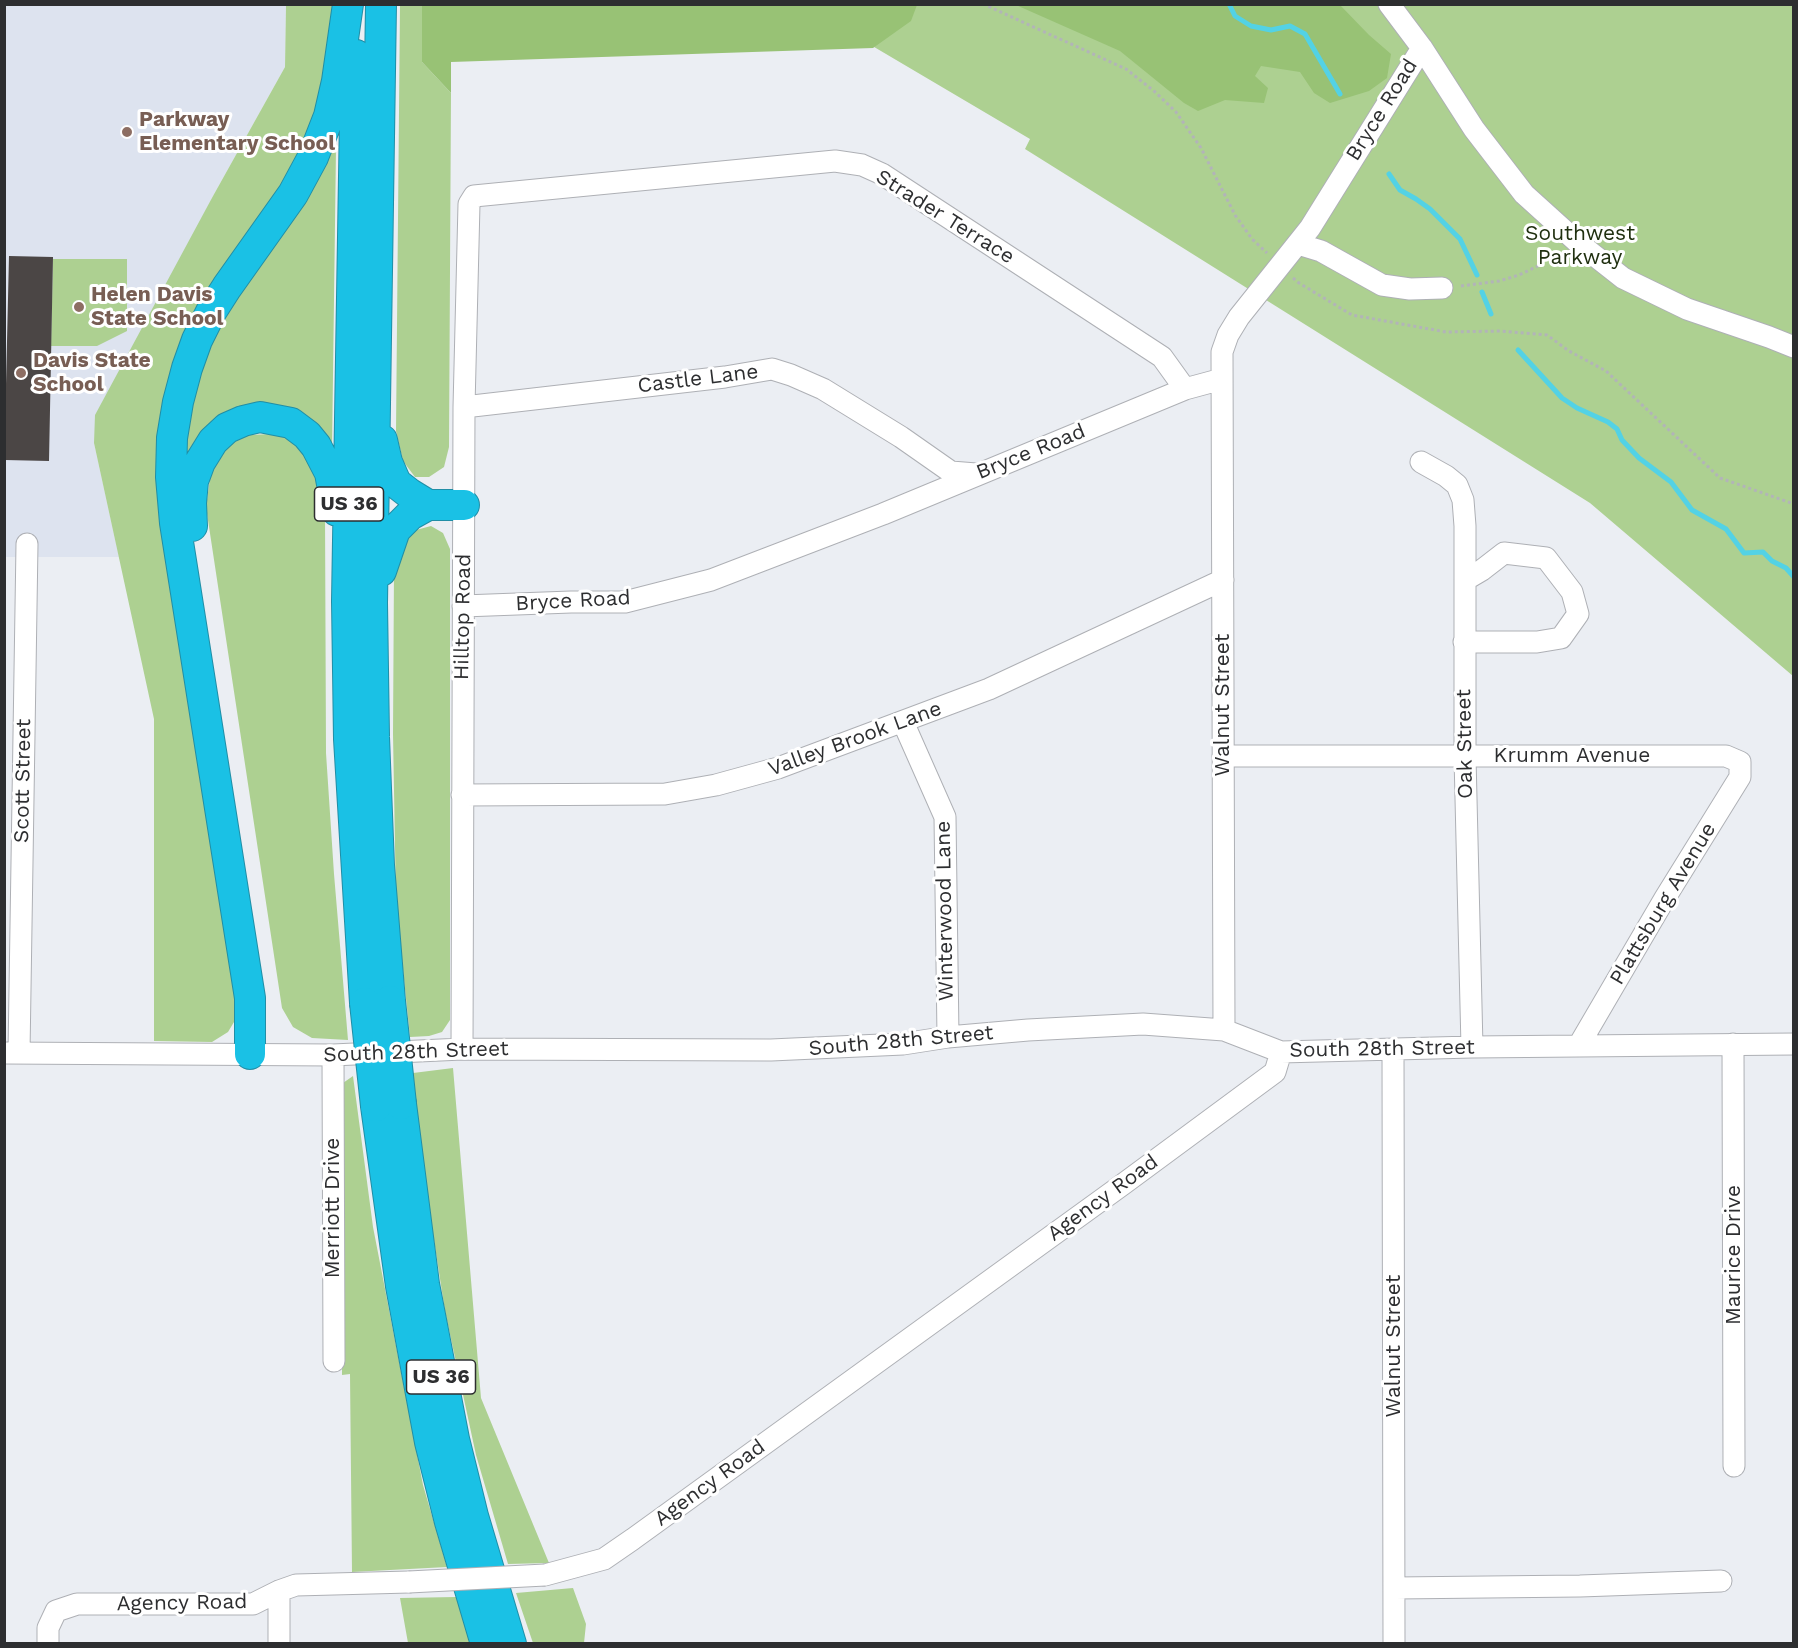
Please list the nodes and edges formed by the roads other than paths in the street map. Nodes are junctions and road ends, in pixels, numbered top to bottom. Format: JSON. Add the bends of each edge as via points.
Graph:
{"nodes":[{"id":1,"x":348,"y":4,"type":"edge"},
{"id":2,"x":356,"y":4,"type":"edge"},
{"id":3,"x":381,"y":4,"type":"edge"},
{"id":4,"x":1389,"y":4,"type":"edge"},
{"id":5,"x":1422,"y":48,"type":"junction"},
{"id":6,"x":484,"y":194,"type":"joint"},
{"id":7,"x":1298,"y":244,"type":"junction"},
{"id":8,"x":1442,"y":288,"type":"road end"},
{"id":9,"x":1794,"y":347,"type":"edge"},
{"id":10,"x":1221,"y":380,"type":"junction"},
{"id":11,"x":1185,"y":389,"type":"junction"},
{"id":12,"x":375,"y":405,"type":"junction"},
{"id":13,"x":464,"y":406,"type":"junction"},
{"id":14,"x":1421,"y":462,"type":"dead end"},
{"id":15,"x":977,"y":474,"type":"junction"},
{"id":16,"x":428,"y":505,"type":"junction"},
{"id":17,"x":464,"y":505,"type":"junction"},
{"id":18,"x":27,"y":544,"type":"dead end"},
{"id":19,"x":1223,"y":580,"type":"junction"},
{"id":20,"x":1465,"y":580,"type":"junction"},
{"id":21,"x":360,"y":602,"type":"junction"},
{"id":22,"x":464,"y":606,"type":"junction"},
{"id":23,"x":1464,"y":642,"type":"junction"},
{"id":24,"x":903,"y":722,"type":"junction"},
{"id":25,"x":1223,"y":756,"type":"junction"},
{"id":26,"x":1465,"y":757,"type":"junction"},
{"id":27,"x":1740,"y":762,"type":"joint"},
{"id":28,"x":462,"y":795,"type":"junction"},
{"id":29,"x":1224,"y":1030,"type":"junction"},
{"id":30,"x":948,"y":1037,"type":"junction"},
{"id":31,"x":1732,"y":1044,"type":"junction"},
{"id":32,"x":1794,"y":1044,"type":"edge"},
{"id":33,"x":1579,"y":1045,"type":"junction"},
{"id":34,"x":1472,"y":1047,"type":"junction"},
{"id":35,"x":1393,"y":1048,"type":"junction"},
{"id":36,"x":462,"y":1049,"type":"junction"},
{"id":37,"x":1281,"y":1052,"type":"junction"},
{"id":38,"x":12,"y":1053,"type":"edge"},
{"id":39,"x":260,"y":1054,"type":"junction"},
{"id":40,"x":333,"y":1055,"type":"junction"},
{"id":41,"x":388,"y":1105,"type":"junction"},
{"id":42,"x":334,"y":1361,"type":"dead end"},
{"id":43,"x":1734,"y":1466,"type":"dead end"},
{"id":44,"x":1721,"y":1581,"type":"dead end"},
{"id":45,"x":1395,"y":1588,"type":"junction"},
{"id":46,"x":279,"y":1591,"type":"junction"},
{"id":47,"x":48,"y":1644,"type":"edge"},
{"id":48,"x":279,"y":1644,"type":"edge"},
{"id":49,"x":486,"y":1644,"type":"edge"},
{"id":50,"x":511,"y":1644,"type":"edge"},
{"id":51,"x":1394,"y":1644,"type":"edge"}],
"edges":[{"from":1,"to":39,"type":"highway","via":[[329,116],[313,157],[293,195],[211,312],[187,368],[172,438],[176,523]]},
{"from":2,"to":21,"type":"highway","number":"US 36"},
{"from":3,"to":12,"type":"highway","number":"US 36"},
{"from":4,"to":5,"type":"street"},
{"from":5,"to":7,"type":"street","name":"Bryce Road"},
{"from":5,"to":9,"type":"street","via":[[1474,129],[1524,194],[1576,241],[1623,278],[1687,309]]},
{"from":6,"to":11,"type":"street","name":"Strader Terrace","via":[[835,161],[862,165],[882,174],[1162,357]]},
{"from":6,"to":13,"type":"street","name":"Hilltop Road","via":[[474,196],[469,204]]},
{"from":7,"to":8,"type":"street","via":[[1330,255],[1382,285],[1410,290]]},
{"from":7,"to":10,"type":"street","name":"Bryce Road","via":[[1228,335],[1222,352]]},
{"from":10,"to":11,"type":"street","name":"Bryce Road"},
{"from":10,"to":19,"type":"street","name":"Walnut Street"},
{"from":11,"to":15,"type":"street","name":"Bryce Road"},
{"from":12,"to":16,"type":"highway","via":[[387,462],[396,483]]},
{"from":12,"to":21,"type":"highway","number":"US 36"},
{"from":13,"to":15,"type":"street","name":"Castle Lane","via":[[772,369],[823,389],[951,472]]},
{"from":13,"to":17,"type":"street","name":"Hilltop Road"},
{"from":14,"to":20,"type":"street","name":"Oak Street","via":[[1457,485],[1463,500]]},
{"from":15,"to":22,"type":"street","name":"Bryce Road","via":[[711,580],[625,602]]},
{"from":16,"to":17,"type":"highway"},
{"from":16,"to":21,"type":"highway","via":[[395,530]]},
{"from":17,"to":22,"type":"street","name":"Hilltop Road"},
{"from":18,"to":38,"type":"street","name":"Scott Street"},
{"from":19,"to":24,"type":"street","name":"Valley Brook Lane","via":[[989,689]]},
{"from":19,"to":25,"type":"street","name":"Walnut Street"},
{"from":20,"to":23,"type":"street","name":"Oak Street"},
{"from":20,"to":23,"type":"street","via":[[1504,553],[1546,558],[1572,592],[1578,614],[1561,638],[1537,642]]},
{"from":21,"to":39,"type":"highway","via":[[330,473],[316,446],[291,423],[275,419],[260,417],[227,428],[200,462],[193,481],[192,521],[264,984]]},
{"from":21,"to":41,"type":"highway","number":"US 36","bridge":true,"via":[[374,737],[379,865],[378,1002]]},
{"from":22,"to":28,"type":"street","name":"Hilltop Road"},
{"from":23,"to":26,"type":"street","name":"Oak Street"},
{"from":24,"to":28,"type":"street","name":"Valley Brook Lane","via":[[778,768],[665,794]]},
{"from":24,"to":30,"type":"street","name":"Winterwood Lane","via":[[945,817]]},
{"from":25,"to":26,"type":"street","name":"Krumm Avenue"},
{"from":25,"to":29,"type":"street","name":"Walnut Street"},
{"from":26,"to":27,"type":"street","name":"Krumm Avenue","via":[[1726,756]]},
{"from":26,"to":34,"type":"street","name":"Oak Street"},
{"from":27,"to":33,"type":"street","name":"Plattsburg Avenue","via":[[1740,777]]},
{"from":28,"to":36,"type":"street","name":"Hilltop Road"},
{"from":29,"to":30,"type":"street","name":"South 28th Street","via":[[1096,1025]]},
{"from":29,"to":37,"type":"street","name":"South 28th Street"},
{"from":30,"to":36,"type":"street","name":"South 28th Street","via":[[903,1044],[771,1050]]},
{"from":31,"to":32,"type":"street","name":"South 28th Street"},
{"from":31,"to":33,"type":"street","name":"South 28th Street"},
{"from":31,"to":43,"type":"street","name":"Maurice Drive"},
{"from":33,"to":34,"type":"street","name":"South 28th Street"},
{"from":34,"to":35,"type":"street","name":"South 28th Street"},
{"from":35,"to":37,"type":"street","name":"South 28th Street"},
{"from":35,"to":45,"type":"street","name":"Walnut Street"},
{"from":36,"to":40,"type":"street","name":"South 28th Street"},
{"from":37,"to":46,"type":"street","name":"Agency Road","bridge":true,"via":[[1275,1072],[604,1559],[545,1575],[296,1585]]},
{"from":38,"to":39,"type":"street","name":"South 28th Street"},
{"from":39,"to":40,"type":"street","name":"South 28th Street"},
{"from":40,"to":42,"type":"street","name":"Merriott Drive"},
{"from":41,"to":49,"type":"highway","number":"US 36","via":[[401,1286],[430,1442]]},
{"from":41,"to":50,"type":"highway","number":"US 36","via":[[449,1417]]},
{"from":44,"to":45,"type":"street"},
{"from":45,"to":51,"type":"street","name":"Walnut Street"},
{"from":46,"to":47,"type":"street","name":"Agency Road","via":[[253,1604],[77,1604],[56,1611],[48,1628]]},
{"from":46,"to":48,"type":"street"}]}
